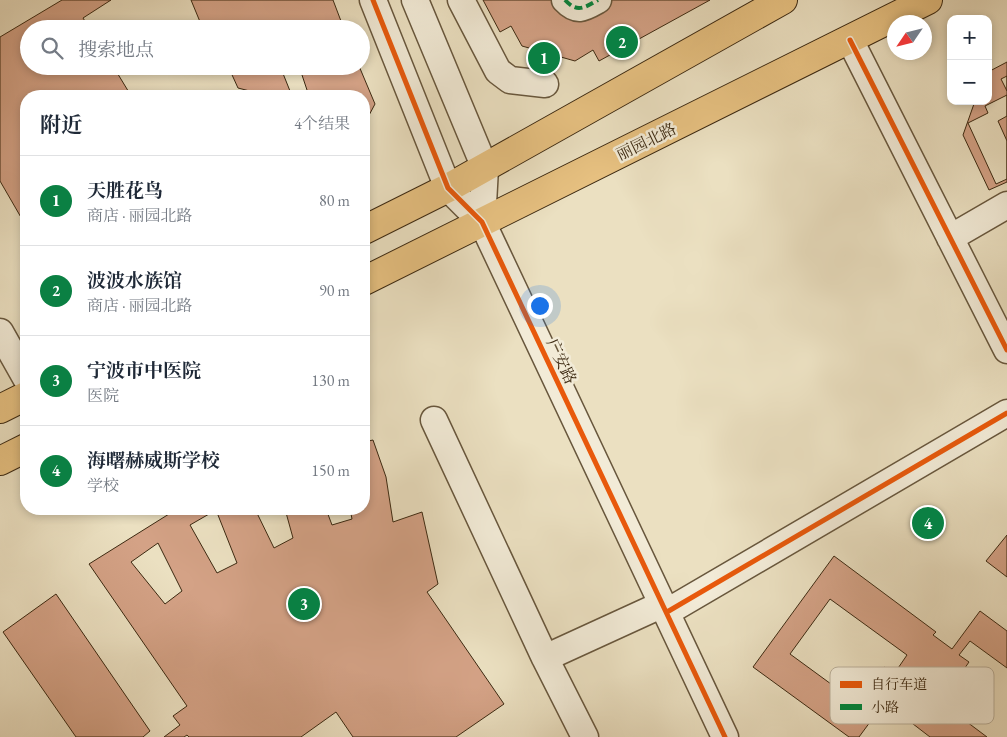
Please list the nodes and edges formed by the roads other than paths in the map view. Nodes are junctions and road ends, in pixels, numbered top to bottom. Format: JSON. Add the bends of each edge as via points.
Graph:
{"nodes":[{"id":1,"x":373,"y":0,"type":"edge"},
{"id":2,"x":415,"y":0,"type":"edge"},
{"id":3,"x":461,"y":0,"type":"edge"},
{"id":4,"x":565,"y":0,"type":"edge"},
{"id":5,"x":598,"y":0,"type":"edge"},
{"id":6,"x":783,"y":0,"type":"edge"},
{"id":7,"x":928,"y":0,"type":"edge"},
{"id":8,"x":850,"y":40,"type":"junction"},
{"id":9,"x":544,"y":84,"type":"dead end"},
{"id":10,"x":485,"y":168,"type":"junction"},
{"id":11,"x":448,"y":188,"type":"junction"},
{"id":12,"x":1007,"y":205,"type":"edge"},
{"id":13,"x":482,"y":222,"type":"junction"},
{"id":14,"x":370,"y":227,"type":"edge"},
{"id":15,"x":950,"y":238,"type":"junction"},
{"id":16,"x":370,"y":278,"type":"edge"},
{"id":17,"x":0,"y":332,"type":"edge"},
{"id":18,"x":1007,"y":350,"type":"edge"},
{"id":19,"x":20,"y":367,"type":"edge"},
{"id":20,"x":20,"y":399,"type":"edge"},
{"id":21,"x":0,"y":409,"type":"edge"},
{"id":22,"x":1007,"y":412,"type":"edge"},
{"id":23,"x":434,"y":420,"type":"dead end"},
{"id":24,"x":20,"y":451,"type":"edge"},
{"id":25,"x":0,"y":461,"type":"edge"},
{"id":26,"x":665,"y":608,"type":"junction"},
{"id":27,"x":545,"y":658,"type":"junction"},
{"id":28,"x":585,"y":737,"type":"edge"},
{"id":29,"x":725,"y":737,"type":"edge"}],
"edges":[{"from":1,"to":11,"type":"street","name":"广安路"},
{"from":2,"to":10,"type":"street","name":"广安路"},
{"from":3,"to":9,"type":"street","via":[[498,71],[510,80]]},
{"from":4,"to":5,"type":"street","via":[[573,8],[582,9]]},
{"from":6,"to":10,"type":"main road"},
{"from":7,"to":8,"type":"main road","name":"丽园北路"},
{"from":8,"to":13,"type":"main road","name":"丽园北路"},
{"from":8,"to":15,"type":"street"},
{"from":10,"to":11,"type":"main road"},
{"from":10,"to":13,"type":"street","name":"广安路"},
{"from":11,"to":13,"type":"street","name":"广安路"},
{"from":11,"to":14,"type":"main road"},
{"from":12,"to":15,"type":"street"},
{"from":13,"to":16,"type":"main road","name":"丽园北路"},
{"from":13,"to":26,"type":"street","name":"广安路"},
{"from":15,"to":18,"type":"street"},
{"from":17,"to":19,"type":"street"},
{"from":20,"to":21,"type":"main road"},
{"from":22,"to":26,"type":"street"},
{"from":23,"to":27,"type":"street"},
{"from":24,"to":25,"type":"main road"},
{"from":26,"to":27,"type":"street"},
{"from":26,"to":29,"type":"street","name":"广安路"},
{"from":27,"to":28,"type":"street"}]}
